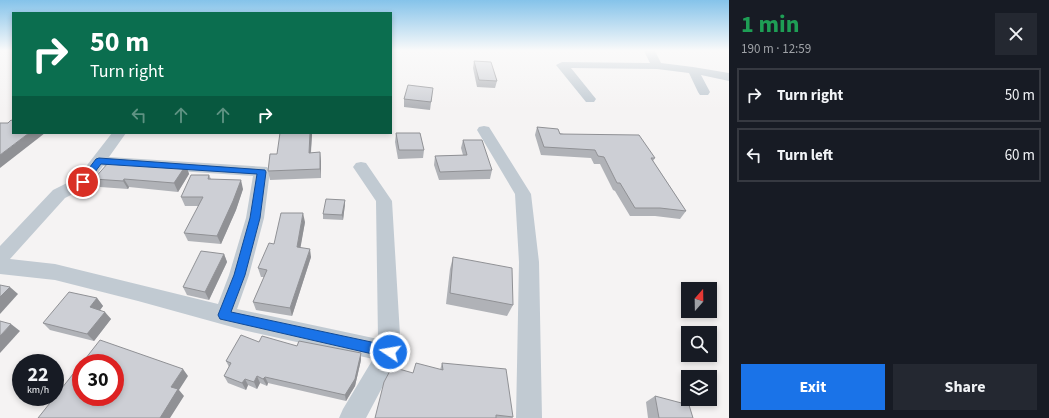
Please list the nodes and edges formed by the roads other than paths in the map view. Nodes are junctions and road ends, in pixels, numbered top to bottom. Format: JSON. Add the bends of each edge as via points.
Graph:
{"nodes":[{"id":1,"x":693,"y":70,"type":"edge"},
{"id":2,"x":567,"y":71,"type":"edge"},
{"id":3,"x":696,"y":71,"type":"edge"},
{"id":4,"x":729,"y":77,"type":"edge"},
{"id":5,"x":704,"y":92,"type":"dead end"},
{"id":6,"x":590,"y":99,"type":"dead end"},
{"id":7,"x":484,"y":130,"type":"dead end"},
{"id":8,"x":118,"y":134,"type":"edge"},
{"id":9,"x":99,"y":161,"type":"junction"},
{"id":10,"x":361,"y":167,"type":"dead end"},
{"id":11,"x":0,"y":258,"type":"edge"},
{"id":12,"x":0,"y":266,"type":"edge"},
{"id":13,"x":224,"y":315,"type":"junction"},
{"id":14,"x":390,"y":352,"type":"junction"},
{"id":15,"x":352,"y":418,"type":"edge"},
{"id":16,"x":529,"y":418,"type":"edge"}],
"edges":[{"from":1,"to":5,"type":"street"},
{"from":2,"to":6,"type":"street"},
{"from":3,"to":4,"type":"street"},
{"from":7,"to":16,"type":"street","via":[[523,194],[529,262]]},
{"from":8,"to":9,"type":"street"},
{"from":9,"to":11,"type":"street","via":[[83,182],[59,194]]},
{"from":9,"to":13,"type":"street","via":[[262,172],[255,218],[239,275]]},
{"from":10,"to":14,"type":"street","via":[[384,201]]},
{"from":12,"to":13,"type":"street","via":[[55,272]]},
{"from":13,"to":14,"type":"street"},
{"from":14,"to":15,"type":"street"}]}
